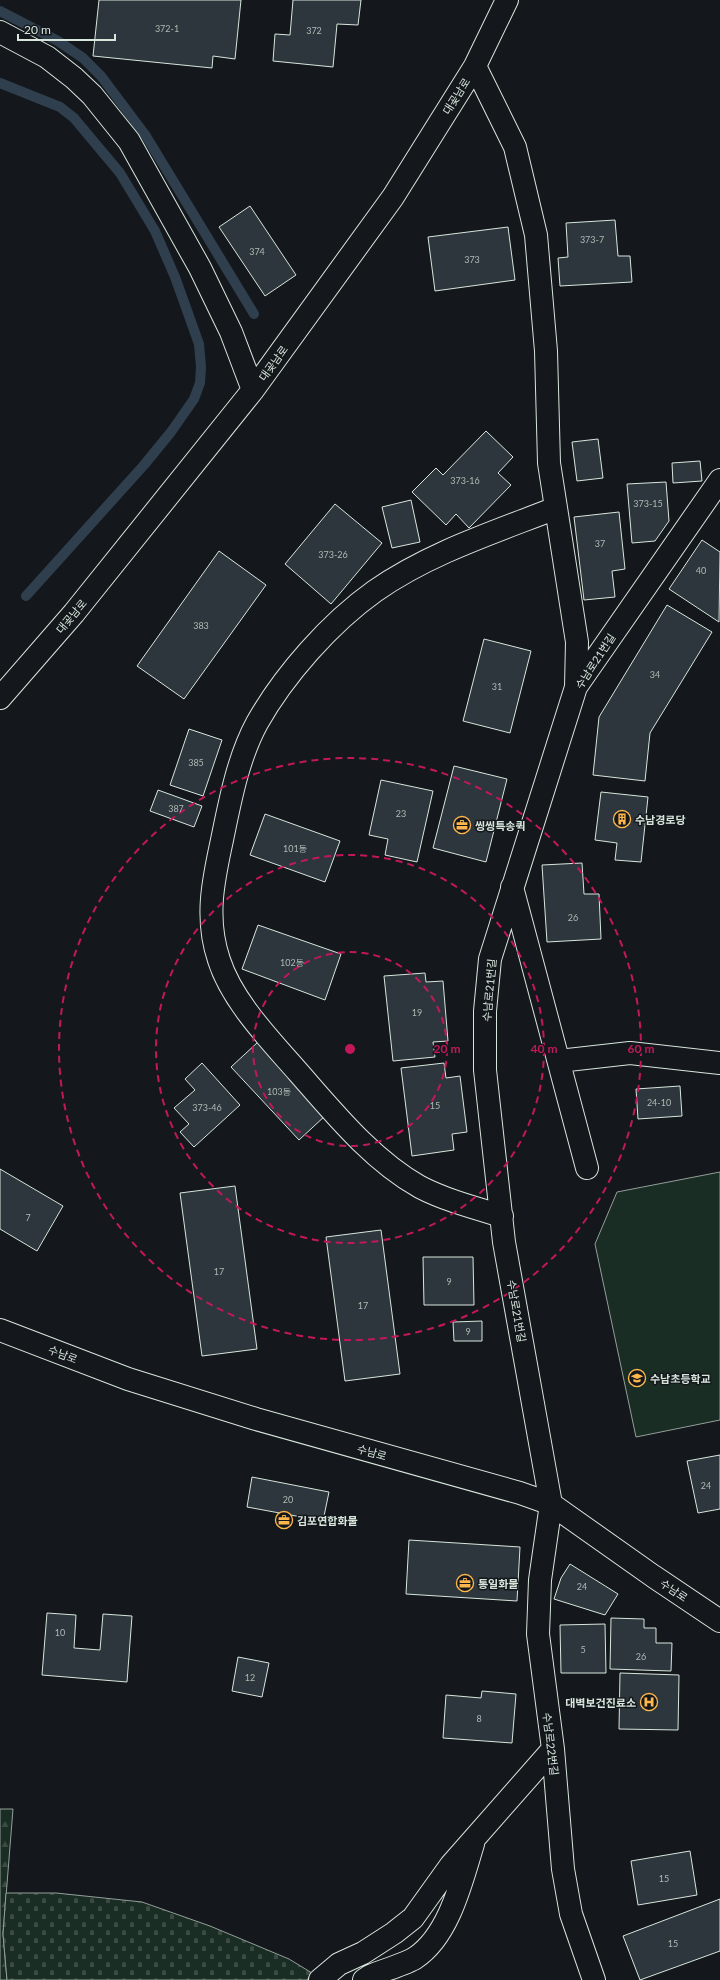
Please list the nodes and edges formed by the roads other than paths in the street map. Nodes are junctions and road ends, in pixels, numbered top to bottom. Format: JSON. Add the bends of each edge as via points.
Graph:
{"nodes":[{"id":1,"x":506,"y":0,"type":"edge"},
{"id":2,"x":0,"y":32,"type":"edge"},
{"id":3,"x":475,"y":66,"type":"junction"},
{"id":4,"x":253,"y":390,"type":"junction"},
{"id":5,"x":720,"y":480,"type":"edge"},
{"id":6,"x":556,"y":508,"type":"junction"},
{"id":7,"x":576,"y":687,"type":"junction"},
{"id":8,"x":0,"y":698,"type":"edge"},
{"id":9,"x":512,"y":887,"type":"junction"},
{"id":10,"x":559,"y":1061,"type":"junction"},
{"id":11,"x":720,"y":1063,"type":"edge"},
{"id":12,"x":587,"y":1168,"type":"dead end"},
{"id":13,"x":502,"y":1216,"type":"junction"},
{"id":14,"x":0,"y":1330,"type":"edge"},
{"id":15,"x":551,"y":1504,"type":"junction"},
{"id":16,"x":720,"y":1621,"type":"edge"},
{"id":17,"x":553,"y":1749,"type":"junction"},
{"id":18,"x":476,"y":1836,"type":"junction"},
{"id":19,"x":320,"y":1980,"type":"edge"},
{"id":20,"x":364,"y":1980,"type":"edge"},
{"id":21,"x":594,"y":1980,"type":"edge"}],
"edges":[{"from":1,"to":3,"type":"street","name":"대곶남로"},
{"from":2,"to":4,"type":"street","via":[[47,57],[74,78],[97,101],[129,141],[200,268],[231,332]]},
{"from":3,"to":4,"type":"street","name":"대곶남로","via":[[394,197]]},
{"from":3,"to":6,"type":"street","via":[[514,147],[536,235],[546,351],[549,463]]},
{"from":4,"to":8,"type":"street","name":"대곶남로","via":[[74,613]]},
{"from":5,"to":7,"type":"street","name":"수남로21번길"},
{"from":6,"to":7,"type":"street","via":[[577,642]]},
{"from":6,"to":13,"type":"street","via":[[427,561],[390,582],[344,614],[314,646],[280,688],[257,724],[244,755],[229,805],[214,872],[210,904],[212,937],[220,964],[237,996],[267,1038],[324,1102],[393,1169],[422,1188],[458,1203]]},
{"from":7,"to":9,"type":"street","name":"수남로21번길"},
{"from":9,"to":10,"type":"street"},
{"from":9,"to":13,"type":"street","name":"수남로21번길","via":[[490,959],[485,1011],[485,1070]]},
{"from":10,"to":11,"type":"street","via":[[630,1053]]},
{"from":10,"to":12,"type":"street"},
{"from":13,"to":15,"type":"street","name":"수남로21번길","via":[[504,1242]]},
{"from":14,"to":15,"type":"street","name":"수남로","via":[[128,1379],[256,1419]]},
{"from":15,"to":16,"type":"street","name":"수남로"},
{"from":15,"to":17,"type":"street","name":"수남로22번길","via":[[540,1580],[538,1634]]},
{"from":17,"to":18,"type":"street"},
{"from":17,"to":21,"type":"street","name":"수남로22번길","via":[[563,1869],[571,1914]]},
{"from":18,"to":19,"type":"street","via":[[451,1865],[413,1918],[363,1953],[339,1964]]},
{"from":18,"to":20,"type":"street","via":[[456,1898],[430,1945],[415,1958]]}]}
